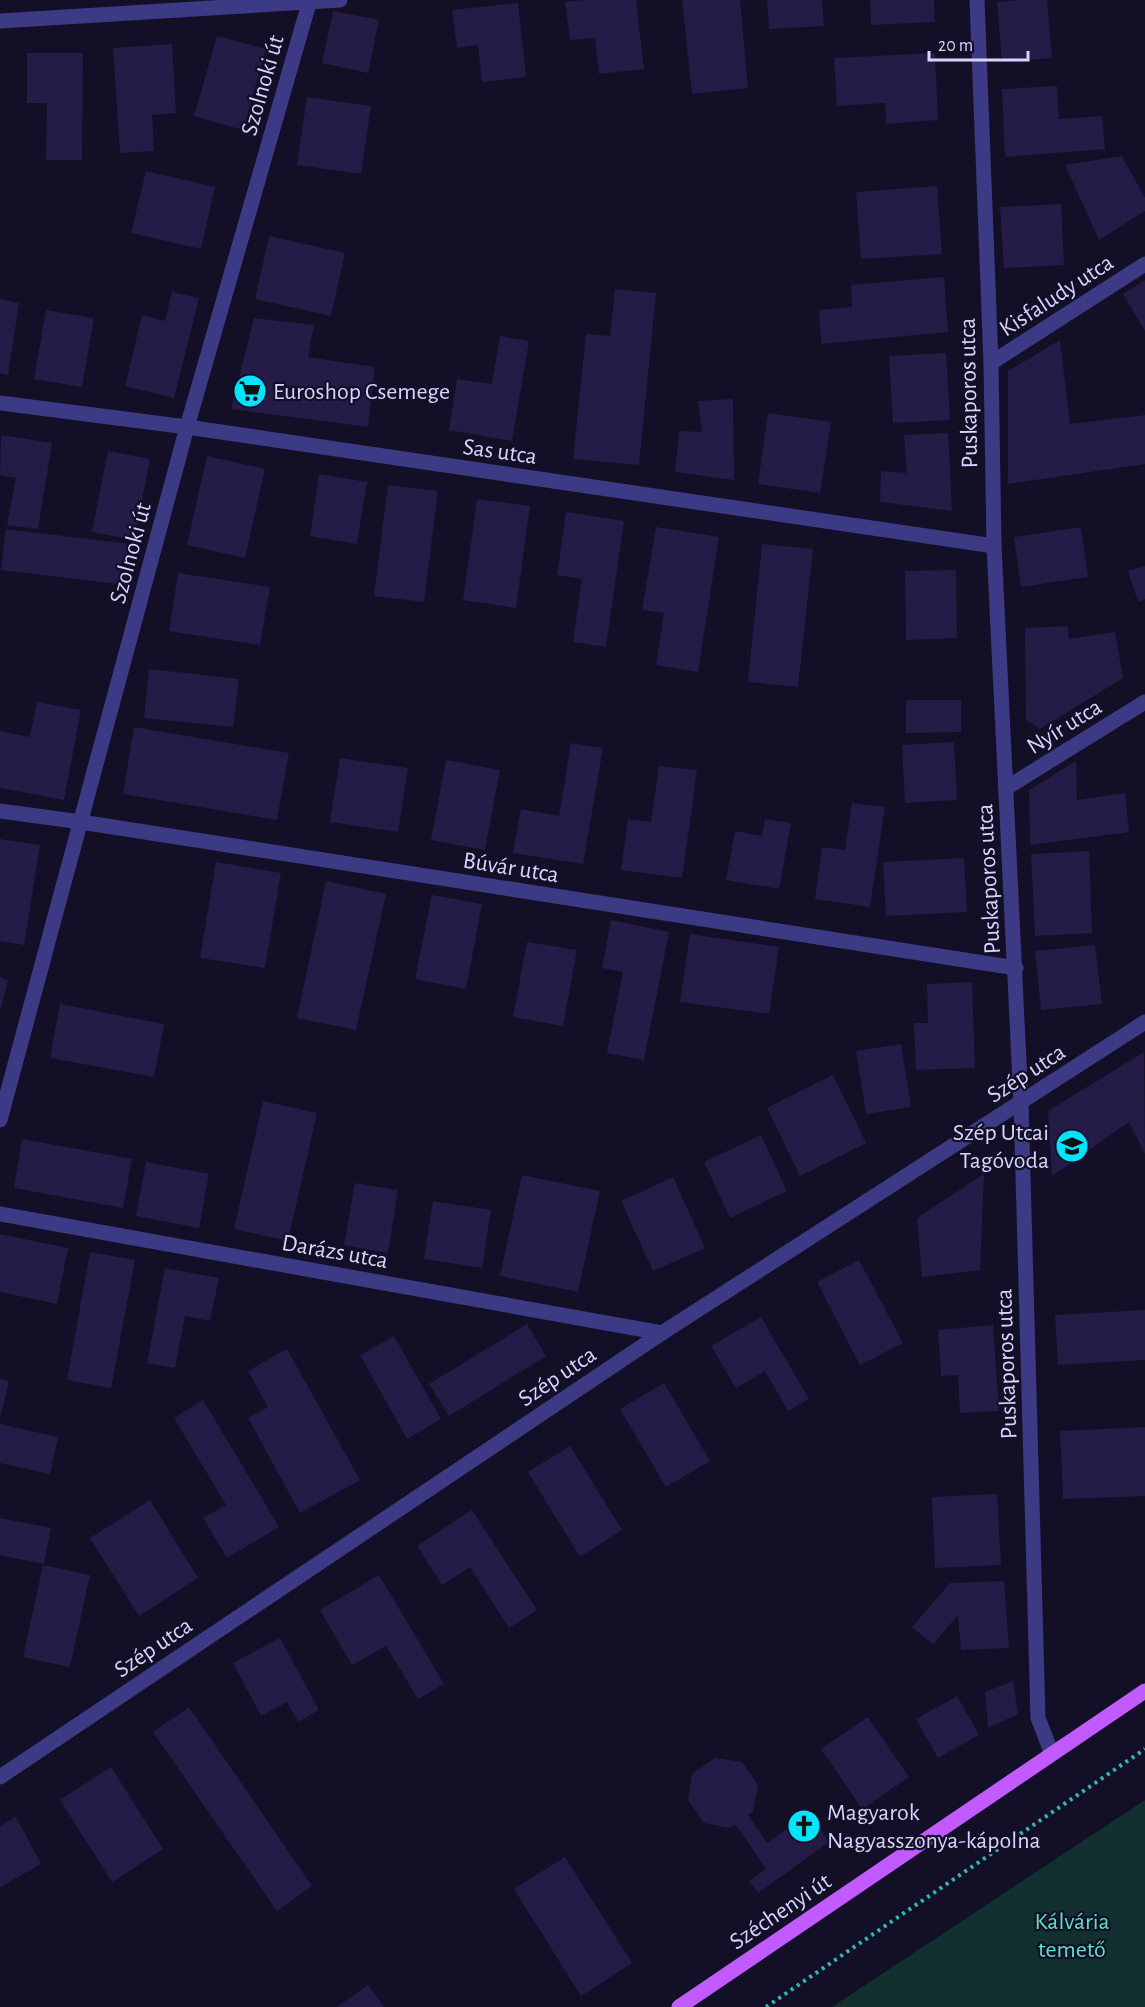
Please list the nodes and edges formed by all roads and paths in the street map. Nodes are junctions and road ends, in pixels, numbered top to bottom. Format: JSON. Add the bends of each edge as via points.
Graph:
{"nodes":[{"id":1,"x":340,"y":0,"type":"edge"},
{"id":2,"x":977,"y":0,"type":"edge"},
{"id":3,"x":309,"y":1,"type":"edge"},
{"id":4,"x":0,"y":21,"type":"edge"},
{"id":5,"x":1145,"y":264,"type":"edge"},
{"id":6,"x":991,"y":363,"type":"junction"},
{"id":7,"x":0,"y":403,"type":"edge"},
{"id":8,"x":187,"y":428,"type":"junction"},
{"id":9,"x":994,"y":546,"type":"junction"},
{"id":10,"x":1145,"y":702,"type":"edge"},
{"id":11,"x":1006,"y":788,"type":"junction"},
{"id":12,"x":0,"y":812,"type":"edge"},
{"id":13,"x":81,"y":822,"type":"junction"},
{"id":14,"x":1016,"y":968,"type":"junction"},
{"id":15,"x":1145,"y":1022,"type":"edge"},
{"id":16,"x":1021,"y":1103,"type":"junction"},
{"id":17,"x":0,"y":1120,"type":"edge"},
{"id":18,"x":0,"y":1214,"type":"edge"},
{"id":19,"x":662,"y":1333,"type":"junction"},
{"id":20,"x":1145,"y":1691,"type":"edge"},
{"id":21,"x":1145,"y":1749,"type":"edge"},
{"id":22,"x":1052,"y":1754,"type":"junction"},
{"id":23,"x":0,"y":1777,"type":"edge"},
{"id":24,"x":679,"y":2007,"type":"edge"},
{"id":25,"x":766,"y":2007,"type":"edge"}],
"edges":[{"from":1,"to":3,"type":"street"},
{"from":2,"to":6,"type":"street","name":"Puskaporos utca"},
{"from":3,"to":4,"type":"street"},
{"from":3,"to":8,"type":"street","name":"Szolnoki út"},
{"from":5,"to":6,"type":"street","name":"Kisfaludy utca"},
{"from":6,"to":9,"type":"street","name":"Puskaporos utca"},
{"from":7,"to":8,"type":"street","name":"Sas utca"},
{"from":8,"to":9,"type":"street","name":"Sas utca"},
{"from":8,"to":13,"type":"street","name":"Szolnoki út"},
{"from":9,"to":11,"type":"street","name":"Puskaporos utca"},
{"from":10,"to":11,"type":"street","name":"Nyír utca"},
{"from":11,"to":14,"type":"street","name":"Puskaporos utca"},
{"from":12,"to":13,"type":"street","name":"Búvár utca"},
{"from":13,"to":14,"type":"street","name":"Búvár utca"},
{"from":13,"to":17,"type":"street","name":"Szolnoki út"},
{"from":14,"to":16,"type":"street","name":"Puskaporos utca"},
{"from":15,"to":16,"type":"street","name":"Szép utca"},
{"from":16,"to":19,"type":"street","name":"Szép utca"},
{"from":16,"to":22,"type":"street","name":"Puskaporos utca","via":[[1038,1718]]},
{"from":18,"to":19,"type":"street","name":"Darázs utca"},
{"from":19,"to":23,"type":"street","name":"Szép utca"},
{"from":20,"to":22,"type":"main road","name":"Széchenyi út"},
{"from":21,"to":25,"type":"path"},
{"from":22,"to":24,"type":"main road","name":"Széchenyi út"}]}
